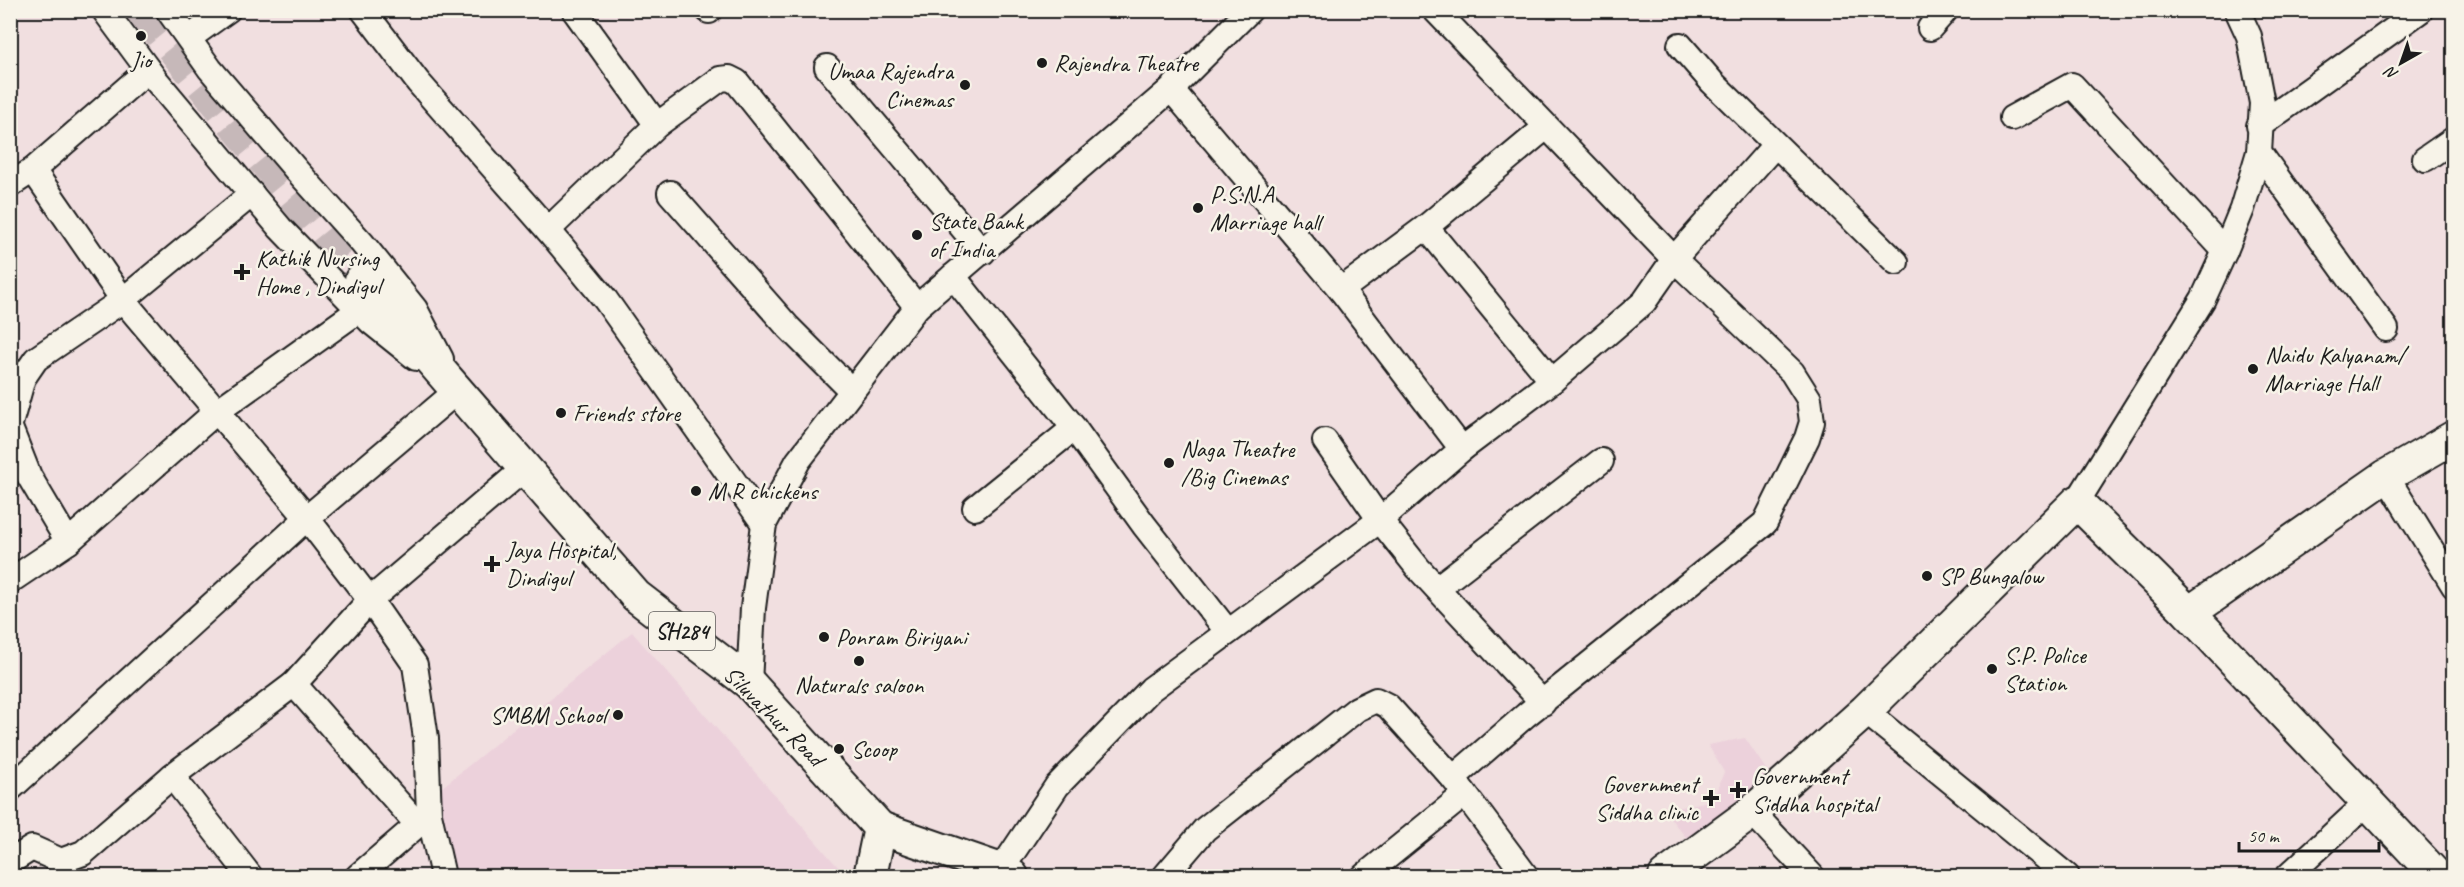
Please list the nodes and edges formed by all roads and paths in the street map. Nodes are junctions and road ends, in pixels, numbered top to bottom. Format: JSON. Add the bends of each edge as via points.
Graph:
{"nodes":[{"id":1,"x":104,"y":10,"type":"edge"},
{"id":2,"x":168,"y":10,"type":"edge"},
{"id":3,"x":228,"y":10,"type":"edge"},
{"id":4,"x":363,"y":10,"type":"edge"},
{"id":5,"x":574,"y":10,"type":"edge"},
{"id":6,"x":1250,"y":10,"type":"edge"},
{"id":7,"x":1435,"y":10,"type":"edge"},
{"id":8,"x":2237,"y":10,"type":"edge"},
{"id":9,"x":2421,"y":10,"type":"edge"},
{"id":10,"x":189,"y":38,"type":"junction"},
{"id":11,"x":1680,"y":45,"type":"dead end"},
{"id":12,"x":827,"y":67,"type":"dead end"},
{"id":13,"x":148,"y":70,"type":"junction"},
{"id":14,"x":1171,"y":89,"type":"junction"},
{"id":15,"x":2012,"y":118,"type":"dead end"},
{"id":16,"x":657,"y":125,"type":"junction"},
{"id":17,"x":2259,"y":126,"type":"junction"},
{"id":18,"x":1546,"y":127,"type":"junction"},
{"id":19,"x":2454,"y":139,"type":"edge"},
{"id":20,"x":1775,"y":145,"type":"junction"},
{"id":21,"x":2259,"y":152,"type":"junction"},
{"id":22,"x":2425,"y":159,"type":"dead end"},
{"id":23,"x":33,"y":170,"type":"junction"},
{"id":24,"x":10,"y":184,"type":"edge"},
{"id":25,"x":670,"y":193,"type":"dead end"},
{"id":26,"x":252,"y":194,"type":"junction"},
{"id":27,"x":1426,"y":227,"type":"junction"},
{"id":28,"x":548,"y":230,"type":"junction"},
{"id":29,"x":2226,"y":251,"type":"junction"},
{"id":30,"x":983,"y":252,"type":"junction"},
{"id":31,"x":1674,"y":259,"type":"junction"},
{"id":32,"x":1896,"y":262,"type":"dead end"},
{"id":33,"x":953,"y":276,"type":"junction"},
{"id":34,"x":1341,"y":290,"type":"junction"},
{"id":35,"x":360,"y":295,"type":"junction"},
{"id":36,"x":123,"y":300,"type":"junction"},
{"id":37,"x":918,"y":307,"type":"junction"},
{"id":38,"x":2386,"y":329,"type":"dead end"},
{"id":39,"x":1551,"y":381,"type":"junction"},
{"id":40,"x":851,"y":390,"type":"junction"},
{"id":41,"x":458,"y":391,"type":"junction"},
{"id":42,"x":216,"y":412,"type":"junction"},
{"id":43,"x":10,"y":424,"type":"edge"},
{"id":44,"x":10,"y":428,"type":"edge"},
{"id":45,"x":1074,"y":428,"type":"junction"},
{"id":46,"x":2454,"y":437,"type":"edge"},
{"id":47,"x":1325,"y":441,"type":"dead end"},
{"id":48,"x":1462,"y":449,"type":"junction"},
{"id":49,"x":1601,"y":461,"type":"dead end"},
{"id":50,"x":525,"y":468,"type":"junction"},
{"id":51,"x":2386,"y":476,"type":"junction"},
{"id":52,"x":2077,"y":502,"type":"junction"},
{"id":53,"x":975,"y":508,"type":"dead end"},
{"id":54,"x":307,"y":518,"type":"junction"},
{"id":55,"x":1380,"y":520,"type":"junction"},
{"id":56,"x":764,"y":524,"type":"junction"},
{"id":57,"x":68,"y":542,"type":"junction"},
{"id":58,"x":10,"y":581,"type":"edge"},
{"id":59,"x":2454,"y":586,"type":"edge"},
{"id":60,"x":1437,"y":588,"type":"junction"},
{"id":61,"x":370,"y":600,"type":"junction"},
{"id":62,"x":2189,"y":614,"type":"junction"},
{"id":63,"x":1228,"y":632,"type":"junction"},
{"id":64,"x":749,"y":683,"type":"junction"},
{"id":65,"x":294,"y":684,"type":"junction"},
{"id":66,"x":1543,"y":702,"type":"junction"},
{"id":67,"x":1865,"y":711,"type":"junction"},
{"id":68,"x":172,"y":776,"type":"junction"},
{"id":69,"x":1459,"y":786,"type":"junction"},
{"id":70,"x":10,"y":789,"type":"edge"},
{"id":71,"x":2367,"y":803,"type":"junction"},
{"id":72,"x":1752,"y":812,"type":"junction"},
{"id":73,"x":423,"y":819,"type":"junction"},
{"id":74,"x":880,"y":828,"type":"junction"},
{"id":75,"x":10,"y":862,"type":"edge"},
{"id":76,"x":1007,"y":873,"type":"edge"},
{"id":77,"x":250,"y":876,"type":"edge"},
{"id":78,"x":358,"y":876,"type":"edge"},
{"id":79,"x":443,"y":876,"type":"edge"},
{"id":80,"x":870,"y":876,"type":"edge"},
{"id":81,"x":1165,"y":876,"type":"edge"},
{"id":82,"x":1364,"y":876,"type":"edge"},
{"id":83,"x":1526,"y":876,"type":"edge"},
{"id":84,"x":1665,"y":876,"type":"edge"},
{"id":85,"x":1812,"y":876,"type":"edge"},
{"id":86,"x":2067,"y":876,"type":"edge"},
{"id":87,"x":2288,"y":876,"type":"edge"},
{"id":88,"x":2437,"y":876,"type":"edge"}],
"edges":[{"from":1,"to":13,"type":"street"},
{"from":2,"to":10,"type":"street"},
{"from":3,"to":10,"type":"street"},
{"from":4,"to":28,"type":"street","via":[[418,82]]},
{"from":5,"to":16,"type":"street"},
{"from":6,"to":14,"type":"street"},
{"from":7,"to":18,"type":"street"},
{"from":8,"to":17,"type":"street","via":[[2252,47],[2262,103]]},
{"from":9,"to":17,"type":"street"},
{"from":10,"to":41,"type":"street","via":[[217,78],[415,309]]},
{"from":11,"to":20,"type":"street"},
{"from":12,"to":30,"type":"street"},
{"from":13,"to":23,"type":"street"},
{"from":13,"to":26,"type":"street"},
{"from":14,"to":30,"type":"street"},
{"from":14,"to":34,"type":"street"},
{"from":15,"to":29,"type":"street","via":[[2072,85]]},
{"from":16,"to":28,"type":"street"},
{"from":16,"to":37,"type":"street","via":[[720,79],[737,82]]},
{"from":17,"to":21,"type":"street"},
{"from":18,"to":27,"type":"street"},
{"from":18,"to":31,"type":"street"},
{"from":19,"to":22,"type":"street"},
{"from":20,"to":31,"type":"street"},
{"from":20,"to":32,"type":"street"},
{"from":21,"to":29,"type":"street"},
{"from":21,"to":38,"type":"street"},
{"from":23,"to":24,"type":"street"},
{"from":23,"to":36,"type":"street"},
{"from":25,"to":40,"type":"street","via":[[788,327]]},
{"from":26,"to":35,"type":"street","via":[[280,228]]},
{"from":26,"to":36,"type":"street"},
{"from":27,"to":34,"type":"street"},
{"from":27,"to":39,"type":"street"},
{"from":28,"to":56,"type":"street","via":[[605,299]]},
{"from":29,"to":52,"type":"street","via":[[2203,299]]},
{"from":30,"to":33,"type":"street"},
{"from":31,"to":39,"type":"street","via":[[1644,302]]},
{"from":31,"to":66,"type":"street","via":[[1792,372],[1809,399],[1812,422],[1764,523]]},
{"from":33,"to":37,"type":"street"},
{"from":33,"to":45,"type":"street"},
{"from":34,"to":48,"type":"street"},
{"from":35,"to":41,"type":"main road","number":"SH284"},
{"from":35,"to":42,"type":"street"},
{"from":36,"to":42,"type":"street"},
{"from":36,"to":43,"type":"street","via":[[36,359],[23,378]]},
{"from":37,"to":40,"type":"street"},
{"from":39,"to":48,"type":"street"},
{"from":40,"to":56,"type":"street","via":[[798,461]]},
{"from":41,"to":50,"type":"main road","name":"Siluvathur Road","number":"SH284"},
{"from":41,"to":54,"type":"street"},
{"from":42,"to":54,"type":"street"},
{"from":42,"to":57,"type":"street"},
{"from":44,"to":57,"type":"street","via":[[29,476]]},
{"from":45,"to":53,"type":"street"},
{"from":45,"to":63,"type":"street"},
{"from":46,"to":51,"type":"main road"},
{"from":47,"to":55,"type":"street"},
{"from":48,"to":55,"type":"street"},
{"from":49,"to":60,"type":"street"},
{"from":50,"to":61,"type":"street"},
{"from":50,"to":64,"type":"main road","name":"Siluvathur Road","number":"SH284","via":[[636,596]]},
{"from":51,"to":59,"type":"street"},
{"from":51,"to":62,"type":"main road"},
{"from":52,"to":62,"type":"main road"},
{"from":52,"to":67,"type":"main road"},
{"from":54,"to":61,"type":"street"},
{"from":54,"to":70,"type":"street"},
{"from":55,"to":60,"type":"street"},
{"from":55,"to":63,"type":"street"},
{"from":56,"to":64,"type":"street","via":[[753,608]]},
{"from":57,"to":58,"type":"street"},
{"from":60,"to":66,"type":"street"},
{"from":61,"to":65,"type":"street"},
{"from":61,"to":73,"type":"street","via":[[415,664],[426,738]]},
{"from":62,"to":71,"type":"main road"},
{"from":63,"to":76,"type":"street","via":[[1151,689],[1057,786]]},
{"from":64,"to":74,"type":"main road","name":"Siluvathur Road","number":"SH284"},
{"from":65,"to":68,"type":"street"},
{"from":65,"to":73,"type":"street"},
{"from":66,"to":69,"type":"street"},
{"from":67,"to":72,"type":"main road"},
{"from":67,"to":86,"type":"street"},
{"from":68,"to":75,"type":"street","via":[[83,853],[61,861],[32,848]]},
{"from":68,"to":77,"type":"street"},
{"from":69,"to":81,"type":"street","via":[[1388,706],[1376,700],[1357,709],[1204,829]]},
{"from":69,"to":82,"type":"street"},
{"from":69,"to":83,"type":"street"},
{"from":71,"to":87,"type":"street"},
{"from":71,"to":88,"type":"main road"},
{"from":72,"to":84,"type":"main road"},
{"from":72,"to":85,"type":"street"},
{"from":73,"to":78,"type":"street"},
{"from":73,"to":79,"type":"street"},
{"from":74,"to":76,"type":"main road"},
{"from":74,"to":80,"type":"main road"}]}
